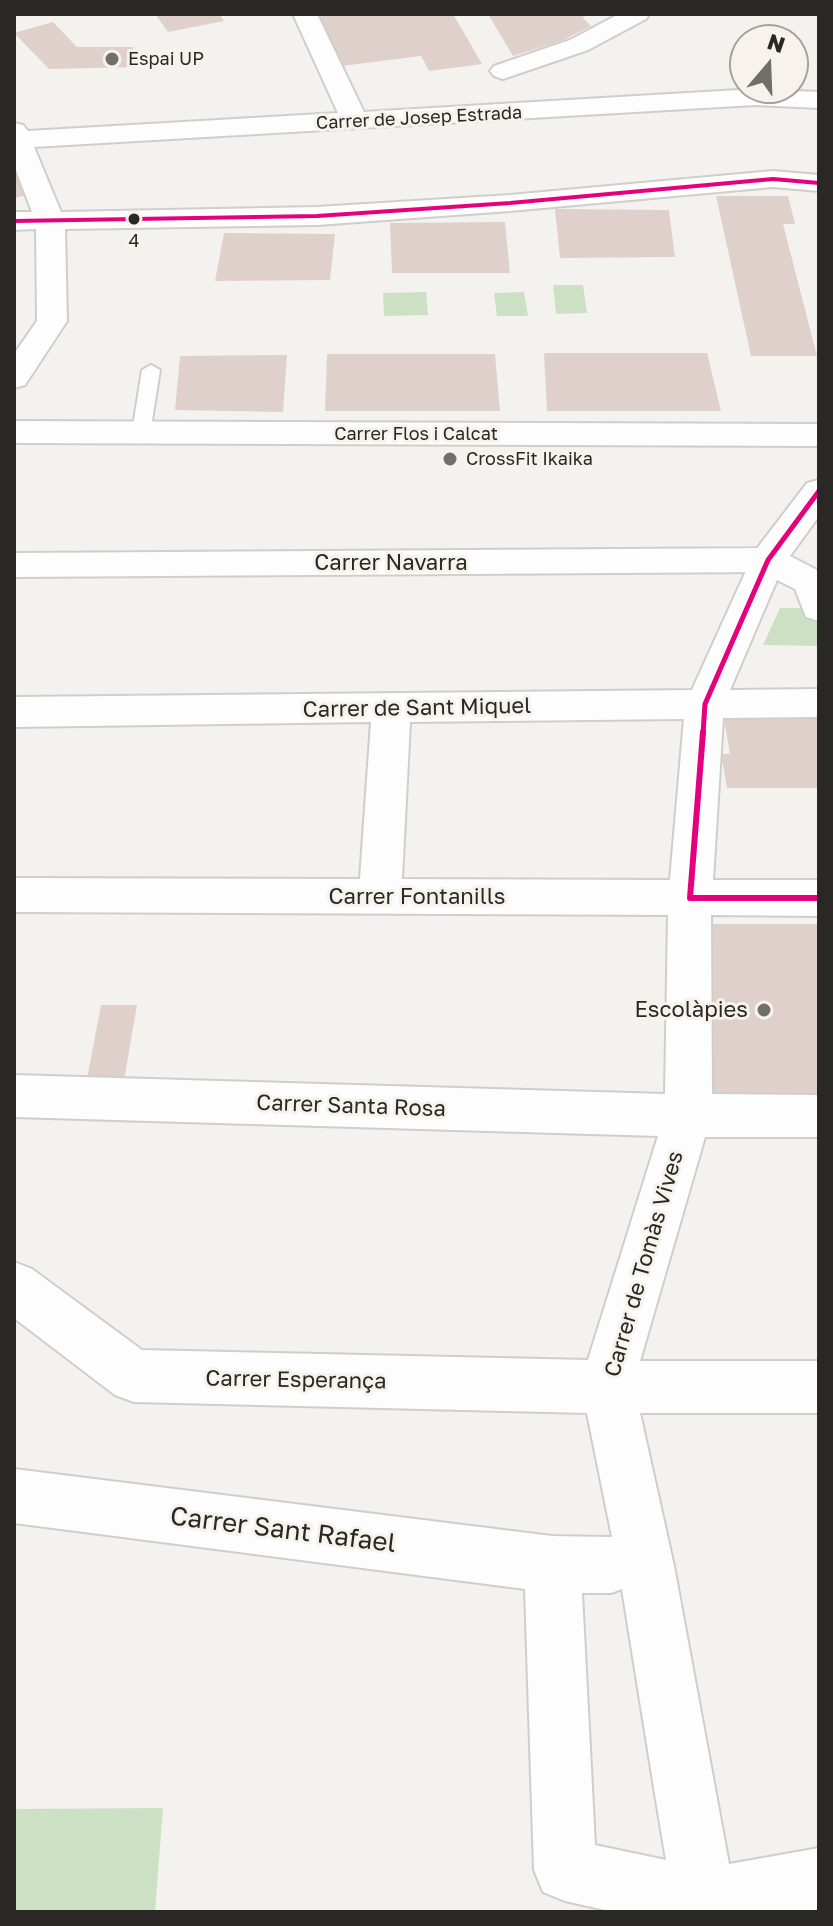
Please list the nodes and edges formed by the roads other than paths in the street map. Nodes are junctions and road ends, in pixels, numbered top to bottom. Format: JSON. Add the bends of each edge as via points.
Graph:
{"nodes":[{"id":1,"x":305,"y":14,"type":"edge"},
{"id":2,"x":633,"y":15,"type":"edge"},
{"id":3,"x":503,"y":71,"type":"dead end"},
{"id":4,"x":819,"y":100,"type":"edge"},
{"id":5,"x":355,"y":122,"type":"junction"},
{"id":6,"x":17,"y":136,"type":"edge"},
{"id":7,"x":819,"y":183,"type":"edge"},
{"id":8,"x":14,"y":221,"type":"edge"},
{"id":9,"x":50,"y":221,"type":"junction"},
{"id":10,"x":14,"y":321,"type":"edge"},
{"id":11,"x":52,"y":321,"type":"junction"},
{"id":12,"x":151,"y":370,"type":"dead end"},
{"id":13,"x":14,"y":378,"type":"edge"},
{"id":14,"x":14,"y":432,"type":"edge"},
{"id":15,"x":141,"y":433,"type":"junction"},
{"id":16,"x":819,"y":435,"type":"edge"},
{"id":17,"x":819,"y":491,"type":"edge"},
{"id":18,"x":768,"y":560,"type":"junction"},
{"id":19,"x":14,"y":565,"type":"edge"},
{"id":20,"x":819,"y":608,"type":"edge"},
{"id":21,"x":819,"y":703,"type":"edge"},
{"id":22,"x":705,"y":704,"type":"junction"},
{"id":23,"x":391,"y":708,"type":"junction"},
{"id":24,"x":14,"y":712,"type":"edge"},
{"id":25,"x":14,"y":895,"type":"edge"},
{"id":26,"x":380,"y":897,"type":"junction"},
{"id":27,"x":690,"y":898,"type":"junction"},
{"id":28,"x":819,"y":898,"type":"edge"},
{"id":29,"x":14,"y":1096,"type":"edge"},
{"id":30,"x":688,"y":1115,"type":"junction"},
{"id":31,"x":819,"y":1116,"type":"edge"},
{"id":32,"x":14,"y":1287,"type":"edge"},
{"id":33,"x":608,"y":1387,"type":"junction"},
{"id":34,"x":819,"y":1387,"type":"edge"},
{"id":35,"x":14,"y":1496,"type":"edge"},
{"id":36,"x":552,"y":1564,"type":"junction"},
{"id":37,"x":611,"y":1565,"type":"dead end"},
{"id":38,"x":819,"y":1879,"type":"edge"},
{"id":39,"x":701,"y":1906,"type":"edge"}],
"edges":[{"from":1,"to":5,"type":"street"},
{"from":2,"to":3,"type":"street","via":[[579,45]]},
{"from":4,"to":5,"type":"street","name":"Carrer de Josep Estrada","via":[[760,97]]},
{"from":5,"to":6,"type":"street","name":"Carrer de Josep Estrada"},
{"from":6,"to":9,"type":"street"},
{"from":7,"to":9,"type":"street","via":[[773,179],[317,216]]},
{"from":8,"to":9,"type":"street"},
{"from":9,"to":11,"type":"street"},
{"from":10,"to":11,"type":"street"},
{"from":11,"to":13,"type":"street"},
{"from":12,"to":15,"type":"lane"},
{"from":14,"to":15,"type":"street","name":"Carrer Flos i Calcat"},
{"from":15,"to":16,"type":"street","name":"Carrer Flos i Calcat"},
{"from":17,"to":18,"type":"street","name":"Carrer de Tomàs Vives"},
{"from":18,"to":19,"type":"street","name":"Carrer Navarra"},
{"from":18,"to":20,"type":"street","via":[[811,582]]},
{"from":18,"to":22,"type":"street","name":"Carrer de Tomàs Vives"},
{"from":21,"to":22,"type":"street","name":"Carrer de Sant Miquel"},
{"from":22,"to":23,"type":"street","name":"Carrer de Sant Miquel"},
{"from":22,"to":27,"type":"street","name":"Carrer de Tomàs Vives"},
{"from":23,"to":24,"type":"street","name":"Carrer de Sant Miquel"},
{"from":23,"to":26,"type":"street"},
{"from":25,"to":26,"type":"street","name":"Carrer Fontanills"},
{"from":26,"to":27,"type":"street","name":"Carrer Fontanills"},
{"from":27,"to":28,"type":"street","name":"Carrer Fontanills"},
{"from":27,"to":30,"type":"street","name":"Carrer de Tomàs Vives"},
{"from":29,"to":30,"type":"street","name":"Carrer Santa Rosa"},
{"from":30,"to":31,"type":"street","name":"Carrer Santa Rosa"},
{"from":30,"to":33,"type":"street","name":"Carrer de Tomàs Vives"},
{"from":32,"to":33,"type":"street","name":"Carrer Esperança","via":[[134,1376]]},
{"from":33,"to":34,"type":"street","name":"Carrer Esperança"},
{"from":33,"to":39,"type":"street","name":"Carrer de Tomàs Vives","via":[[646,1566]]},
{"from":35,"to":36,"type":"street","name":"Carrer Sant Rafael"},
{"from":36,"to":37,"type":"street","name":"Carrer Sant Rafael"},
{"from":36,"to":39,"type":"street","via":[[565,1870]]},
{"from":38,"to":39,"type":"street"}]}
